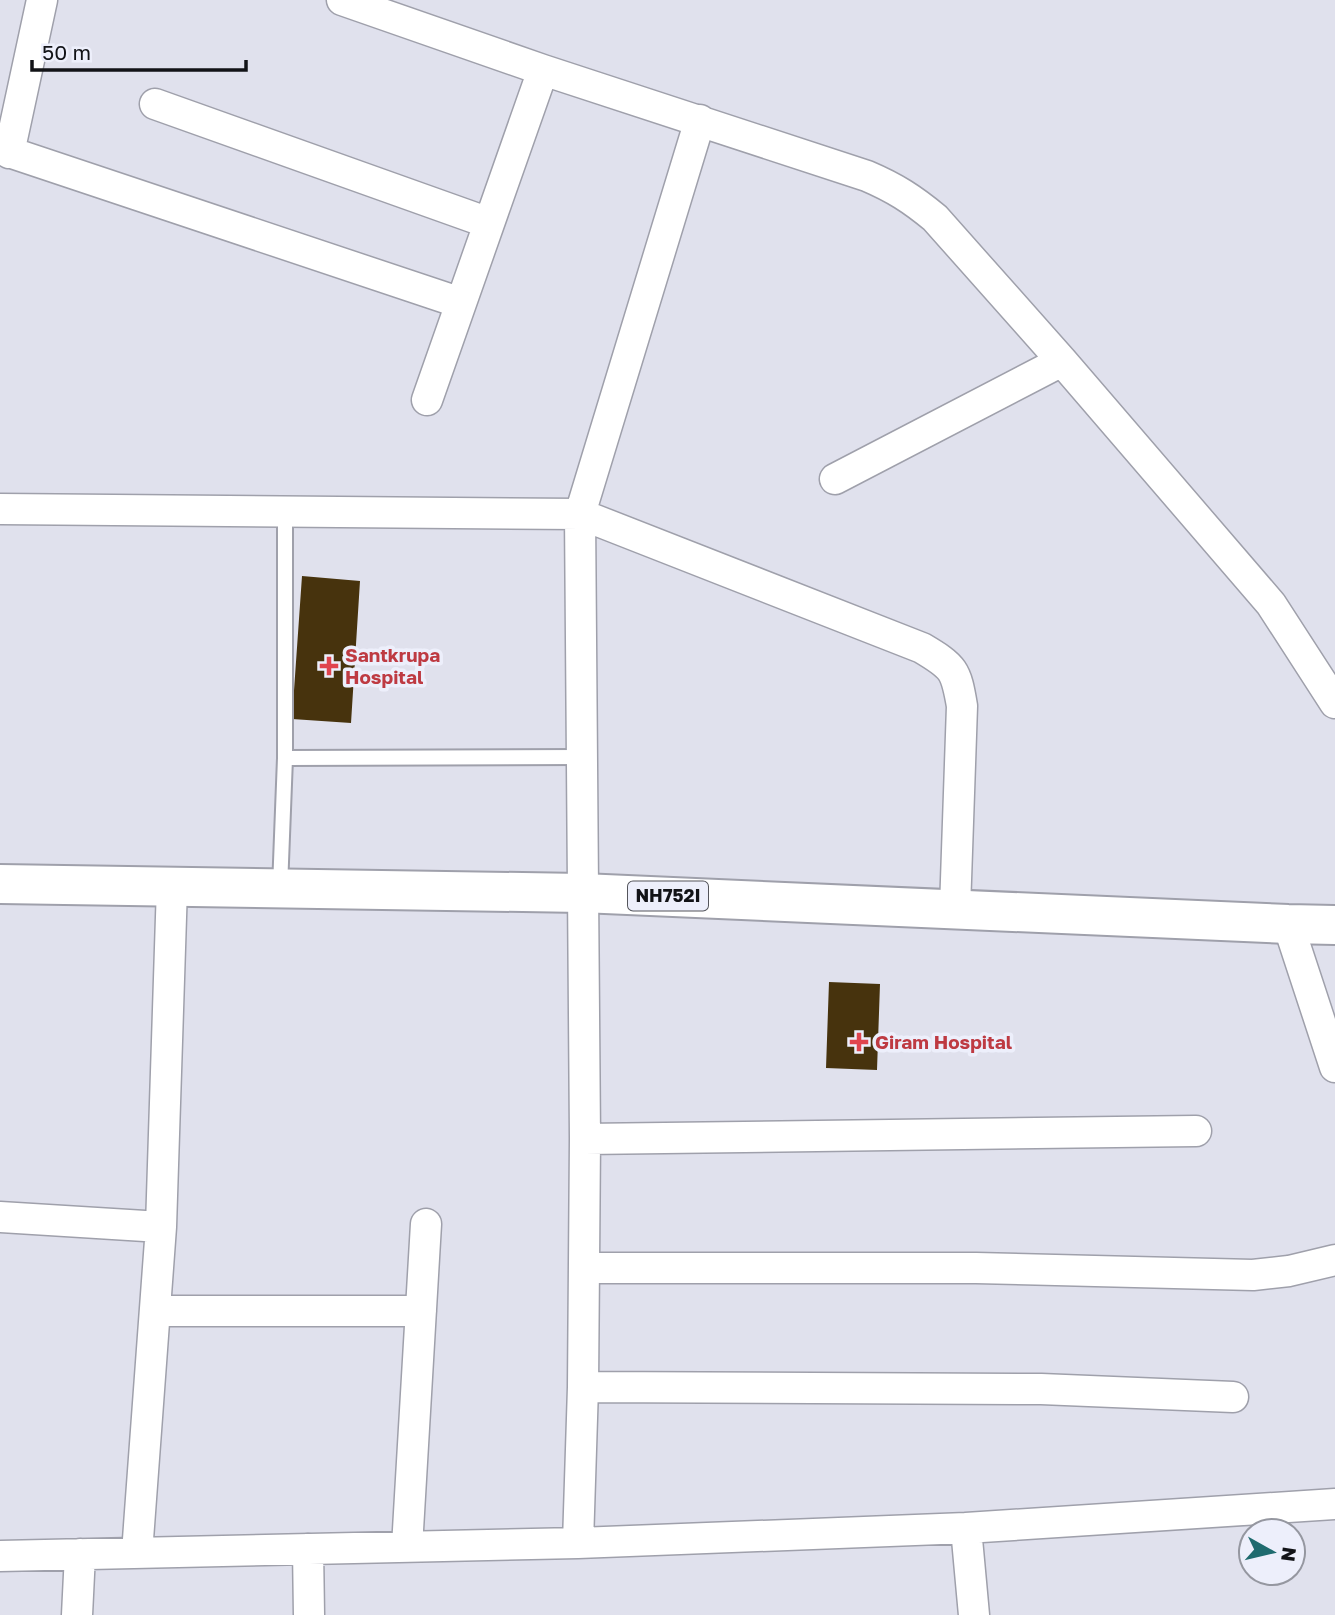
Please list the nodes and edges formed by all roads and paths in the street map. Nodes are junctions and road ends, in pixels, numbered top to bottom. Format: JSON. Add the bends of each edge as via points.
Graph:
{"nodes":[{"id":1,"x":42,"y":0,"type":"edge"},
{"id":2,"x":342,"y":0,"type":"edge"},
{"id":3,"x":543,"y":70,"type":"junction"},
{"id":4,"x":155,"y":104,"type":"dead end"},
{"id":5,"x":700,"y":120,"type":"junction"},
{"id":6,"x":4,"y":151,"type":"edge"},
{"id":7,"x":489,"y":223,"type":"junction"},
{"id":8,"x":461,"y":303,"type":"junction"},
{"id":9,"x":1062,"y":361,"type":"junction"},
{"id":10,"x":427,"y":400,"type":"dead end"},
{"id":11,"x":835,"y":479,"type":"dead end"},
{"id":12,"x":0,"y":509,"type":"edge"},
{"id":13,"x":285,"y":512,"type":"junction"},
{"id":14,"x":580,"y":514,"type":"junction"},
{"id":15,"x":1335,"y":703,"type":"edge"},
{"id":16,"x":582,"y":757,"type":"junction"},
{"id":17,"x":285,"y":758,"type":"junction"},
{"id":18,"x":0,"y":884,"type":"edge"},
{"id":19,"x":172,"y":886,"type":"junction"},
{"id":20,"x":280,"y":888,"type":"junction"},
{"id":21,"x":582,"y":893,"type":"junction"},
{"id":22,"x":956,"y":909,"type":"junction"},
{"id":23,"x":1288,"y":924,"type":"junction"},
{"id":24,"x":1335,"y":925,"type":"edge"},
{"id":25,"x":1335,"y":1067,"type":"edge"},
{"id":26,"x":1196,"y":1131,"type":"dead end"},
{"id":27,"x":585,"y":1139,"type":"junction"},
{"id":28,"x":0,"y":1217,"type":"edge"},
{"id":29,"x":426,"y":1224,"type":"dead end"},
{"id":30,"x":161,"y":1227,"type":"junction"},
{"id":31,"x":1335,"y":1260,"type":"edge"},
{"id":32,"x":584,"y":1268,"type":"junction"},
{"id":33,"x":155,"y":1311,"type":"junction"},
{"id":34,"x":421,"y":1311,"type":"junction"},
{"id":35,"x":583,"y":1387,"type":"junction"},
{"id":36,"x":1233,"y":1396,"type":"dead end"},
{"id":37,"x":1335,"y":1504,"type":"edge"},
{"id":38,"x":965,"y":1528,"type":"junction"},
{"id":39,"x":578,"y":1543,"type":"junction"},
{"id":40,"x":407,"y":1547,"type":"junction"},
{"id":41,"x":308,"y":1549,"type":"junction"},
{"id":42,"x":137,"y":1553,"type":"junction"},
{"id":43,"x":80,"y":1554,"type":"junction"},
{"id":44,"x":0,"y":1556,"type":"edge"},
{"id":45,"x":77,"y":1615,"type":"edge"},
{"id":46,"x":309,"y":1615,"type":"edge"},
{"id":47,"x":974,"y":1615,"type":"edge"}],
"edges":[{"from":1,"to":6,"type":"street"},
{"from":2,"to":3,"type":"street"},
{"from":3,"to":5,"type":"street"},
{"from":3,"to":7,"type":"street"},
{"from":4,"to":7,"type":"street"},
{"from":5,"to":9,"type":"street","via":[[896,188],[935,218]]},
{"from":5,"to":14,"type":"street"},
{"from":6,"to":8,"type":"street"},
{"from":7,"to":8,"type":"street"},
{"from":8,"to":10,"type":"street"},
{"from":9,"to":11,"type":"street"},
{"from":9,"to":15,"type":"street","via":[[1271,604]]},
{"from":12,"to":13,"type":"street"},
{"from":13,"to":14,"type":"street"},
{"from":13,"to":17,"type":"lane"},
{"from":14,"to":16,"type":"street"},
{"from":14,"to":22,"type":"street","via":[[922,648],[945,662],[957,679],[962,706]]},
{"from":16,"to":17,"type":"lane"},
{"from":16,"to":21,"type":"street"},
{"from":17,"to":20,"type":"lane"},
{"from":18,"to":19,"type":"highway","number":"NH752I"},
{"from":19,"to":20,"type":"highway","number":"NH752I"},
{"from":19,"to":30,"type":"street"},
{"from":20,"to":21,"type":"highway","number":"NH752I"},
{"from":21,"to":22,"type":"highway","number":"NH752I"},
{"from":21,"to":27,"type":"street"},
{"from":22,"to":23,"type":"highway","number":"NH752I"},
{"from":23,"to":24,"type":"highway","number":"NH752I"},
{"from":23,"to":25,"type":"street"},
{"from":26,"to":27,"type":"street"},
{"from":27,"to":32,"type":"street"},
{"from":28,"to":30,"type":"street"},
{"from":29,"to":34,"type":"street"},
{"from":30,"to":33,"type":"street"},
{"from":31,"to":32,"type":"street","via":[[1289,1272],[1253,1275],[976,1268]]},
{"from":32,"to":35,"type":"street"},
{"from":33,"to":34,"type":"street"},
{"from":33,"to":42,"type":"street"},
{"from":34,"to":40,"type":"street"},
{"from":35,"to":36,"type":"street","via":[[1041,1389]]},
{"from":35,"to":39,"type":"street"},
{"from":37,"to":38,"type":"street"},
{"from":38,"to":39,"type":"street"},
{"from":38,"to":47,"type":"street"},
{"from":39,"to":40,"type":"street"},
{"from":40,"to":41,"type":"street"},
{"from":41,"to":42,"type":"street"},
{"from":41,"to":46,"type":"street"},
{"from":42,"to":43,"type":"street"},
{"from":43,"to":44,"type":"street"},
{"from":43,"to":45,"type":"street"}]}
